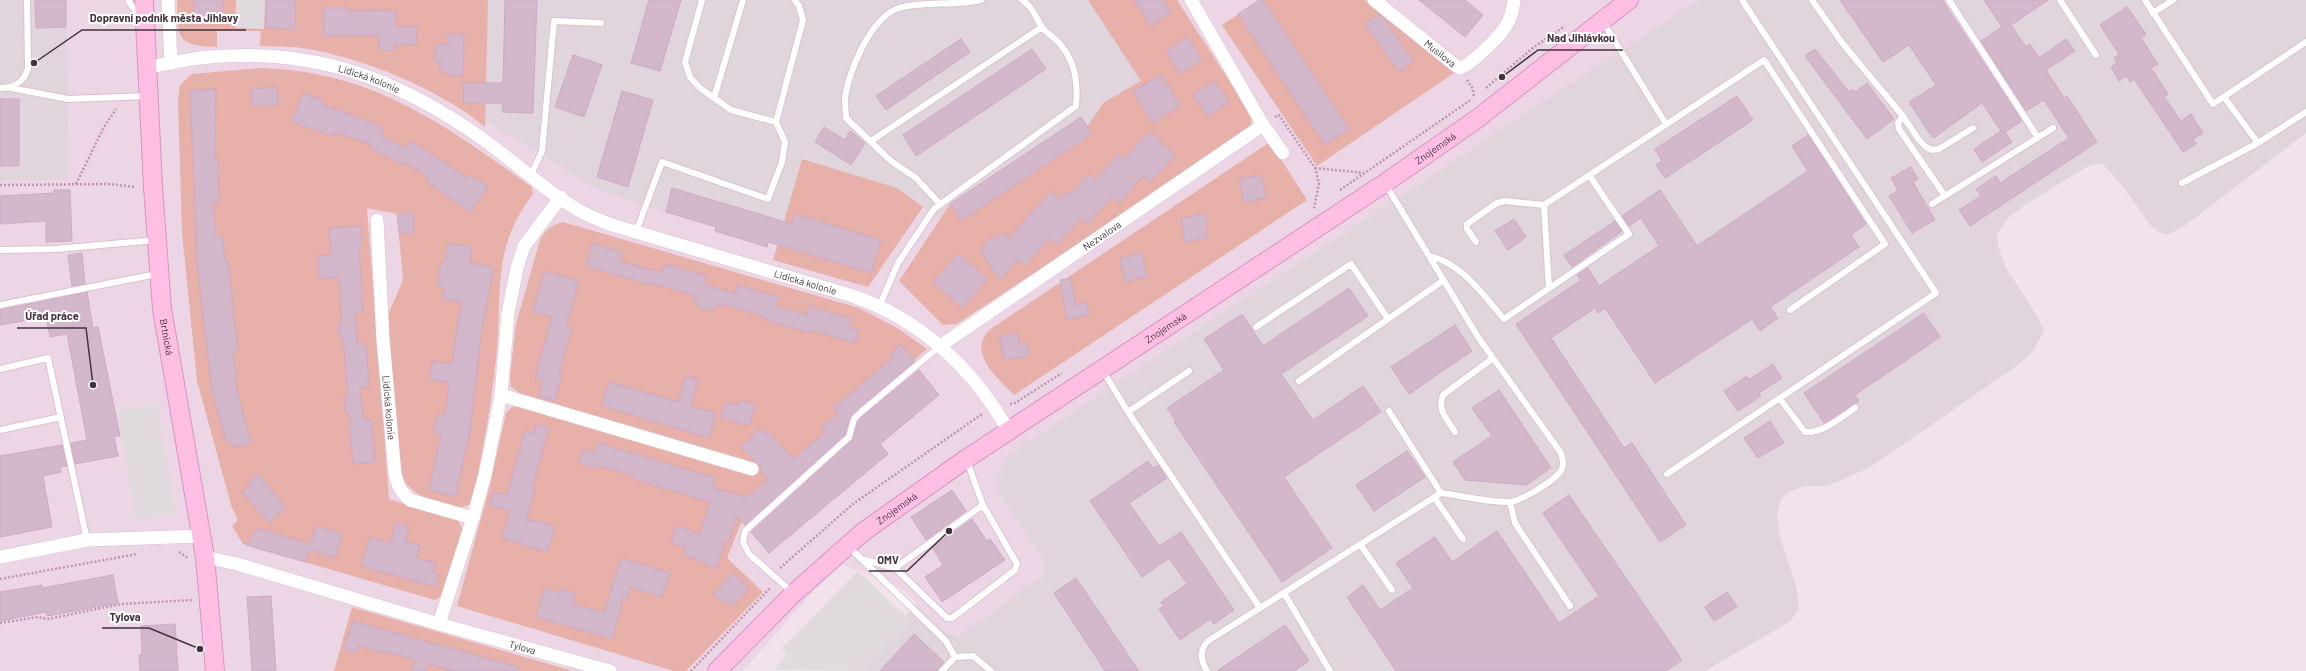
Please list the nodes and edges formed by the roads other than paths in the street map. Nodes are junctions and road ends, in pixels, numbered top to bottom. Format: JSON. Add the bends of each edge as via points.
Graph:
{"nodes":[{"id":1,"x":27,"y":0,"type":"edge"},
{"id":2,"x":128,"y":0,"type":"edge"},
{"id":3,"x":144,"y":0,"type":"edge"},
{"id":4,"x":168,"y":0,"type":"edge"},
{"id":5,"x":702,"y":0,"type":"edge"},
{"id":6,"x":743,"y":0,"type":"edge"},
{"id":7,"x":795,"y":0,"type":"edge"},
{"id":8,"x":981,"y":0,"type":"edge"},
{"id":9,"x":1022,"y":0,"type":"edge"},
{"id":10,"x":1190,"y":0,"type":"edge"},
{"id":11,"x":1374,"y":0,"type":"edge"},
{"id":12,"x":1514,"y":0,"type":"edge"},
{"id":13,"x":1629,"y":0,"type":"edge"},
{"id":14,"x":1742,"y":0,"type":"edge"},
{"id":15,"x":1812,"y":0,"type":"edge"},
{"id":16,"x":1949,"y":0,"type":"edge"},
{"id":17,"x":2060,"y":0,"type":"edge"},
{"id":18,"x":2145,"y":0,"type":"edge"},
{"id":19,"x":2173,"y":0,"type":"edge"},
{"id":20,"x":2153,"y":13,"type":"junction"},
{"id":21,"x":1602,"y":20,"type":"junction"},
{"id":22,"x":601,"y":23,"type":"dead end"},
{"id":23,"x":145,"y":25,"type":"junction"},
{"id":24,"x":1042,"y":27,"type":"junction"},
{"id":25,"x":2306,"y":42,"type":"edge"},
{"id":26,"x":2096,"y":54,"type":"dead end"},
{"id":27,"x":171,"y":63,"type":"junction"},
{"id":28,"x":146,"y":67,"type":"junction"},
{"id":29,"x":0,"y":88,"type":"edge"},
{"id":30,"x":11,"y":88,"type":"junction"},
{"id":31,"x":139,"y":97,"type":"junction"},
{"id":32,"x":2224,"y":97,"type":"junction"},
{"id":33,"x":714,"y":98,"type":"junction"},
{"id":34,"x":2306,"y":112,"type":"edge"},
{"id":35,"x":1903,"y":116,"type":"junction"},
{"id":36,"x":776,"y":122,"type":"junction"},
{"id":37,"x":1666,"y":124,"type":"junction"},
{"id":38,"x":1263,"y":125,"type":"junction"},
{"id":39,"x":1973,"y":128,"type":"dead end"},
{"id":40,"x":2053,"y":128,"type":"dead end"},
{"id":41,"x":2037,"y":136,"type":"junction"},
{"id":42,"x":871,"y":142,"type":"junction"},
{"id":43,"x":2258,"y":143,"type":"junction"},
{"id":44,"x":1283,"y":153,"type":"dead end"},
{"id":45,"x":531,"y":175,"type":"junction"},
{"id":46,"x":1589,"y":176,"type":"junction"},
{"id":47,"x":2182,"y":182,"type":"dead end"},
{"id":48,"x":1385,"y":183,"type":"junction"},
{"id":49,"x":1945,"y":196,"type":"junction"},
{"id":50,"x":561,"y":197,"type":"junction"},
{"id":51,"x":940,"y":204,"type":"junction"},
{"id":52,"x":1932,"y":204,"type":"dead end"},
{"id":53,"x":1544,"y":206,"type":"junction"},
{"id":54,"x":377,"y":220,"type":"dead end"},
{"id":55,"x":636,"y":232,"type":"junction"},
{"id":56,"x":156,"y":239,"type":"junction"},
{"id":57,"x":1476,"y":242,"type":"dead end"},
{"id":58,"x":0,"y":250,"type":"edge"},
{"id":59,"x":1429,"y":256,"type":"junction"},
{"id":60,"x":159,"y":274,"type":"junction"},
{"id":61,"x":1444,"y":280,"type":"junction"},
{"id":62,"x":1549,"y":288,"type":"junction"},
{"id":63,"x":0,"y":305,"type":"edge"},
{"id":64,"x":879,"y":307,"type":"junction"},
{"id":65,"x":1790,"y":310,"type":"dead end"},
{"id":66,"x":1388,"y":319,"type":"junction"},
{"id":67,"x":1256,"y":327,"type":"dead end"},
{"id":68,"x":940,"y":346,"type":"junction"},
{"id":69,"x":1493,"y":358,"type":"junction"},
{"id":70,"x":0,"y":368,"type":"edge"},
{"id":71,"x":1103,"y":370,"type":"junction"},
{"id":72,"x":1189,"y":371,"type":"dead end"},
{"id":73,"x":1299,"y":381,"type":"dead end"},
{"id":74,"x":501,"y":395,"type":"junction"},
{"id":75,"x":1780,"y":399,"type":"junction"},
{"id":76,"x":1855,"y":408,"type":"dead end"},
{"id":77,"x":1389,"y":411,"type":"dead end"},
{"id":78,"x":1128,"y":412,"type":"junction"},
{"id":79,"x":61,"y":417,"type":"junction"},
{"id":80,"x":0,"y":430,"type":"edge"},
{"id":81,"x":1008,"y":432,"type":"junction"},
{"id":82,"x":1455,"y":432,"type":"dead end"},
{"id":83,"x":966,"y":459,"type":"junction"},
{"id":84,"x":752,"y":469,"type":"dead end"},
{"id":85,"x":1667,"y":474,"type":"dead end"},
{"id":86,"x":1441,"y":493,"type":"junction"},
{"id":87,"x":1434,"y":497,"type":"junction"},
{"id":88,"x":1510,"y":502,"type":"junction"},
{"id":89,"x":983,"y":505,"type":"junction"},
{"id":90,"x":473,"y":518,"type":"junction"},
{"id":91,"x":201,"y":536,"type":"junction"},
{"id":92,"x":1463,"y":539,"type":"dead end"},
{"id":93,"x":87,"y":540,"type":"junction"},
{"id":94,"x":1360,"y":544,"type":"junction"},
{"id":95,"x":847,"y":545,"type":"junction"},
{"id":96,"x":0,"y":557,"type":"edge"},
{"id":97,"x":198,"y":559,"type":"junction"},
{"id":98,"x":861,"y":559,"type":"junction"},
{"id":99,"x":895,"y":568,"type":"junction"},
{"id":100,"x":1392,"y":590,"type":"dead end"},
{"id":101,"x":1284,"y":593,"type":"junction"},
{"id":102,"x":793,"y":594,"type":"junction"},
{"id":103,"x":1570,"y":606,"type":"dead end"},
{"id":104,"x":1260,"y":608,"type":"junction"},
{"id":105,"x":440,"y":624,"type":"junction"},
{"id":106,"x":955,"y":657,"type":"junction"},
{"id":107,"x":215,"y":671,"type":"edge"},
{"id":108,"x":610,"y":671,"type":"edge"},
{"id":109,"x":717,"y":671,"type":"edge"},
{"id":110,"x":942,"y":671,"type":"edge"},
{"id":111,"x":949,"y":671,"type":"edge"},
{"id":112,"x":992,"y":671,"type":"edge"},
{"id":113,"x":1207,"y":671,"type":"edge"},
{"id":114,"x":1330,"y":671,"type":"edge"}],
"edges":[{"from":1,"to":30,"type":"lane","via":[[28,69],[25,77]]},
{"from":2,"to":23,"type":"lane"},
{"from":3,"to":23,"type":"main road","name":"Brtnická"},
{"from":4,"to":27,"type":"street"},
{"from":5,"to":33,"type":"lane","via":[[685,62],[690,77]]},
{"from":6,"to":33,"type":"lane"},
{"from":7,"to":36,"type":"lane","via":[[803,20]]},
{"from":8,"to":42,"type":"lane","via":[[898,8],[883,18],[865,42],[851,73],[845,100],[846,118]]},
{"from":9,"to":24,"type":"lane","via":[[1030,4]]},
{"from":10,"to":38,"type":"street"},
{"from":11,"to":12,"type":"street","name":"Musilova","via":[[1460,68],[1471,61],[1505,28],[1512,16]]},
{"from":13,"to":21,"type":"main road","name":"Znojemská"},
{"from":14,"to":75,"type":"lane","via":[[1936,293]]},
{"from":15,"to":35,"type":"lane","via":[[1843,44]]},
{"from":16,"to":41,"type":"lane"},
{"from":17,"to":26,"type":"lane"},
{"from":18,"to":20,"type":"lane"},
{"from":19,"to":20,"type":"lane"},
{"from":20,"to":32,"type":"lane","via":[[2213,104]]},
{"from":21,"to":37,"type":"lane"},
{"from":21,"to":48,"type":"main road","name":"Znojemská","via":[[1477,119]]},
{"from":22,"to":45,"type":"lane","via":[[554,21],[542,151]]},
{"from":23,"to":28,"type":"main road","name":"Brtnická"},
{"from":24,"to":42,"type":"lane"},
{"from":24,"to":51,"type":"lane","via":[[1060,44],[1072,62],[1078,86],[1076,106]]},
{"from":25,"to":32,"type":"lane"},
{"from":27,"to":28,"type":"street","name":"Lidická kolonie"},
{"from":27,"to":45,"type":"street","name":"Lidická kolonie","via":[[209,57],[267,56],[338,67],[414,95],[457,120]]},
{"from":28,"to":31,"type":"main road","name":"Brtnická"},
{"from":29,"to":30,"type":"lane"},
{"from":30,"to":31,"type":"lane","via":[[68,99]]},
{"from":31,"to":56,"type":"main road","name":"Brtnická"},
{"from":32,"to":43,"type":"lane"},
{"from":33,"to":36,"type":"lane","via":[[731,110]]},
{"from":34,"to":43,"type":"lane"},
{"from":35,"to":39,"type":"lane","via":[[1919,140],[1932,150],[1939,149]]},
{"from":35,"to":49,"type":"lane","via":[[1898,123],[1898,130]]},
{"from":36,"to":55,"type":"lane","via":[[785,142],[782,162],[768,199],[662,162]]},
{"from":37,"to":46,"type":"lane"},
{"from":37,"to":65,"type":"lane","via":[[1764,60],[1886,244]]},
{"from":38,"to":44,"type":"street"},
{"from":38,"to":68,"type":"street","name":"Nezvalova"},
{"from":40,"to":41,"type":"lane"},
{"from":41,"to":49,"type":"lane"},
{"from":42,"to":51,"type":"lane","via":[[891,161],[916,178]]},
{"from":43,"to":47,"type":"lane"},
{"from":45,"to":50,"type":"street","name":"Lidická kolonie"},
{"from":46,"to":53,"type":"lane"},
{"from":46,"to":62,"type":"lane","via":[[1629,234]]},
{"from":48,"to":59,"type":"lane"},
{"from":48,"to":71,"type":"main road","name":"Znojemská"},
{"from":49,"to":52,"type":"lane"},
{"from":50,"to":55,"type":"street","name":"Lidická kolonie","via":[[581,211],[612,225]]},
{"from":50,"to":74,"type":"street","via":[[524,246],[516,268],[508,313]]},
{"from":51,"to":64,"type":"lane","via":[[898,263]]},
{"from":53,"to":57,"type":"lane","via":[[1505,201],[1497,203],[1467,224],[1467,229]]},
{"from":53,"to":62,"type":"lane"},
{"from":54,"to":90,"type":"street","name":"Lidická kolonie","via":[[383,340],[395,474],[399,487],[410,500]]},
{"from":55,"to":64,"type":"street","name":"Lidická kolonie","via":[[853,296]]},
{"from":56,"to":58,"type":"lane","via":[[56,249]]},
{"from":56,"to":60,"type":"main road","name":"Brtnická"},
{"from":59,"to":61,"type":"lane"},
{"from":59,"to":62,"type":"lane","via":[[1440,258],[1456,268],[1504,319]]},
{"from":60,"to":63,"type":"lane"},
{"from":60,"to":91,"type":"main road","name":"Brtnická","via":[[162,309]]},
{"from":61,"to":66,"type":"lane"},
{"from":61,"to":69,"type":"lane"},
{"from":64,"to":68,"type":"street","name":"Lidická kolonie","via":[[906,320]]},
{"from":66,"to":67,"type":"lane","via":[[1351,264]]},
{"from":66,"to":73,"type":"lane"},
{"from":68,"to":81,"type":"street","name":"Lidická kolonie","via":[[967,372],[996,408]]},
{"from":68,"to":102,"type":"lane","via":[[861,412],[854,419],[849,437],[744,531],[743,542],[749,554]]},
{"from":69,"to":82,"type":"lane","via":[[1443,395],[1440,402],[1441,411]]},
{"from":69,"to":88,"type":"lane","via":[[1561,453],[1564,462],[1562,470],[1556,476],[1525,497]]},
{"from":70,"to":79,"type":"lane","via":[[48,358]]},
{"from":71,"to":78,"type":"lane"},
{"from":71,"to":81,"type":"main road","name":"Znojemská"},
{"from":72,"to":78,"type":"lane"},
{"from":74,"to":84,"type":"street"},
{"from":74,"to":90,"type":"street"},
{"from":75,"to":76,"type":"lane","via":[[1805,432],[1819,430]]},
{"from":75,"to":85,"type":"lane"},
{"from":77,"to":86,"type":"lane"},
{"from":78,"to":104,"type":"lane"},
{"from":79,"to":80,"type":"lane"},
{"from":79,"to":93,"type":"lane"},
{"from":81,"to":83,"type":"main road","name":"Znojemská"},
{"from":83,"to":89,"type":"lane"},
{"from":83,"to":95,"type":"main road","name":"Znojemská"},
{"from":86,"to":87,"type":"lane"},
{"from":86,"to":88,"type":"lane"},
{"from":87,"to":92,"type":"lane"},
{"from":87,"to":94,"type":"lane"},
{"from":88,"to":103,"type":"lane","via":[[1515,523]]},
{"from":89,"to":99,"type":"lane"},
{"from":89,"to":99,"type":"lane","via":[[1017,564],[1015,570],[952,618],[947,618]]},
{"from":90,"to":105,"type":"street"},
{"from":91,"to":93,"type":"street"},
{"from":91,"to":97,"type":"main road","name":"Brtnická"},
{"from":93,"to":96,"type":"street"},
{"from":94,"to":100,"type":"lane"},
{"from":94,"to":101,"type":"lane"},
{"from":95,"to":98,"type":"lane"},
{"from":95,"to":102,"type":"main road","name":"Znojemská"},
{"from":97,"to":105,"type":"street","name":"Tylova","via":[[237,564]]},
{"from":97,"to":107,"type":"main road","name":"Brtnická"},
{"from":98,"to":99,"type":"lane"},
{"from":98,"to":106,"type":"lane","via":[[946,641]]},
{"from":101,"to":104,"type":"lane"},
{"from":101,"to":114,"type":"lane"},
{"from":102,"to":109,"type":"main road","name":"Znojemská"},
{"from":104,"to":113,"type":"lane","via":[[1204,646],[1203,663]]},
{"from":105,"to":108,"type":"street","name":"Tylova"},
{"from":106,"to":110,"type":"lane"},
{"from":106,"to":111,"type":"lane"},
{"from":106,"to":112,"type":"lane","via":[[973,656]]}]}
